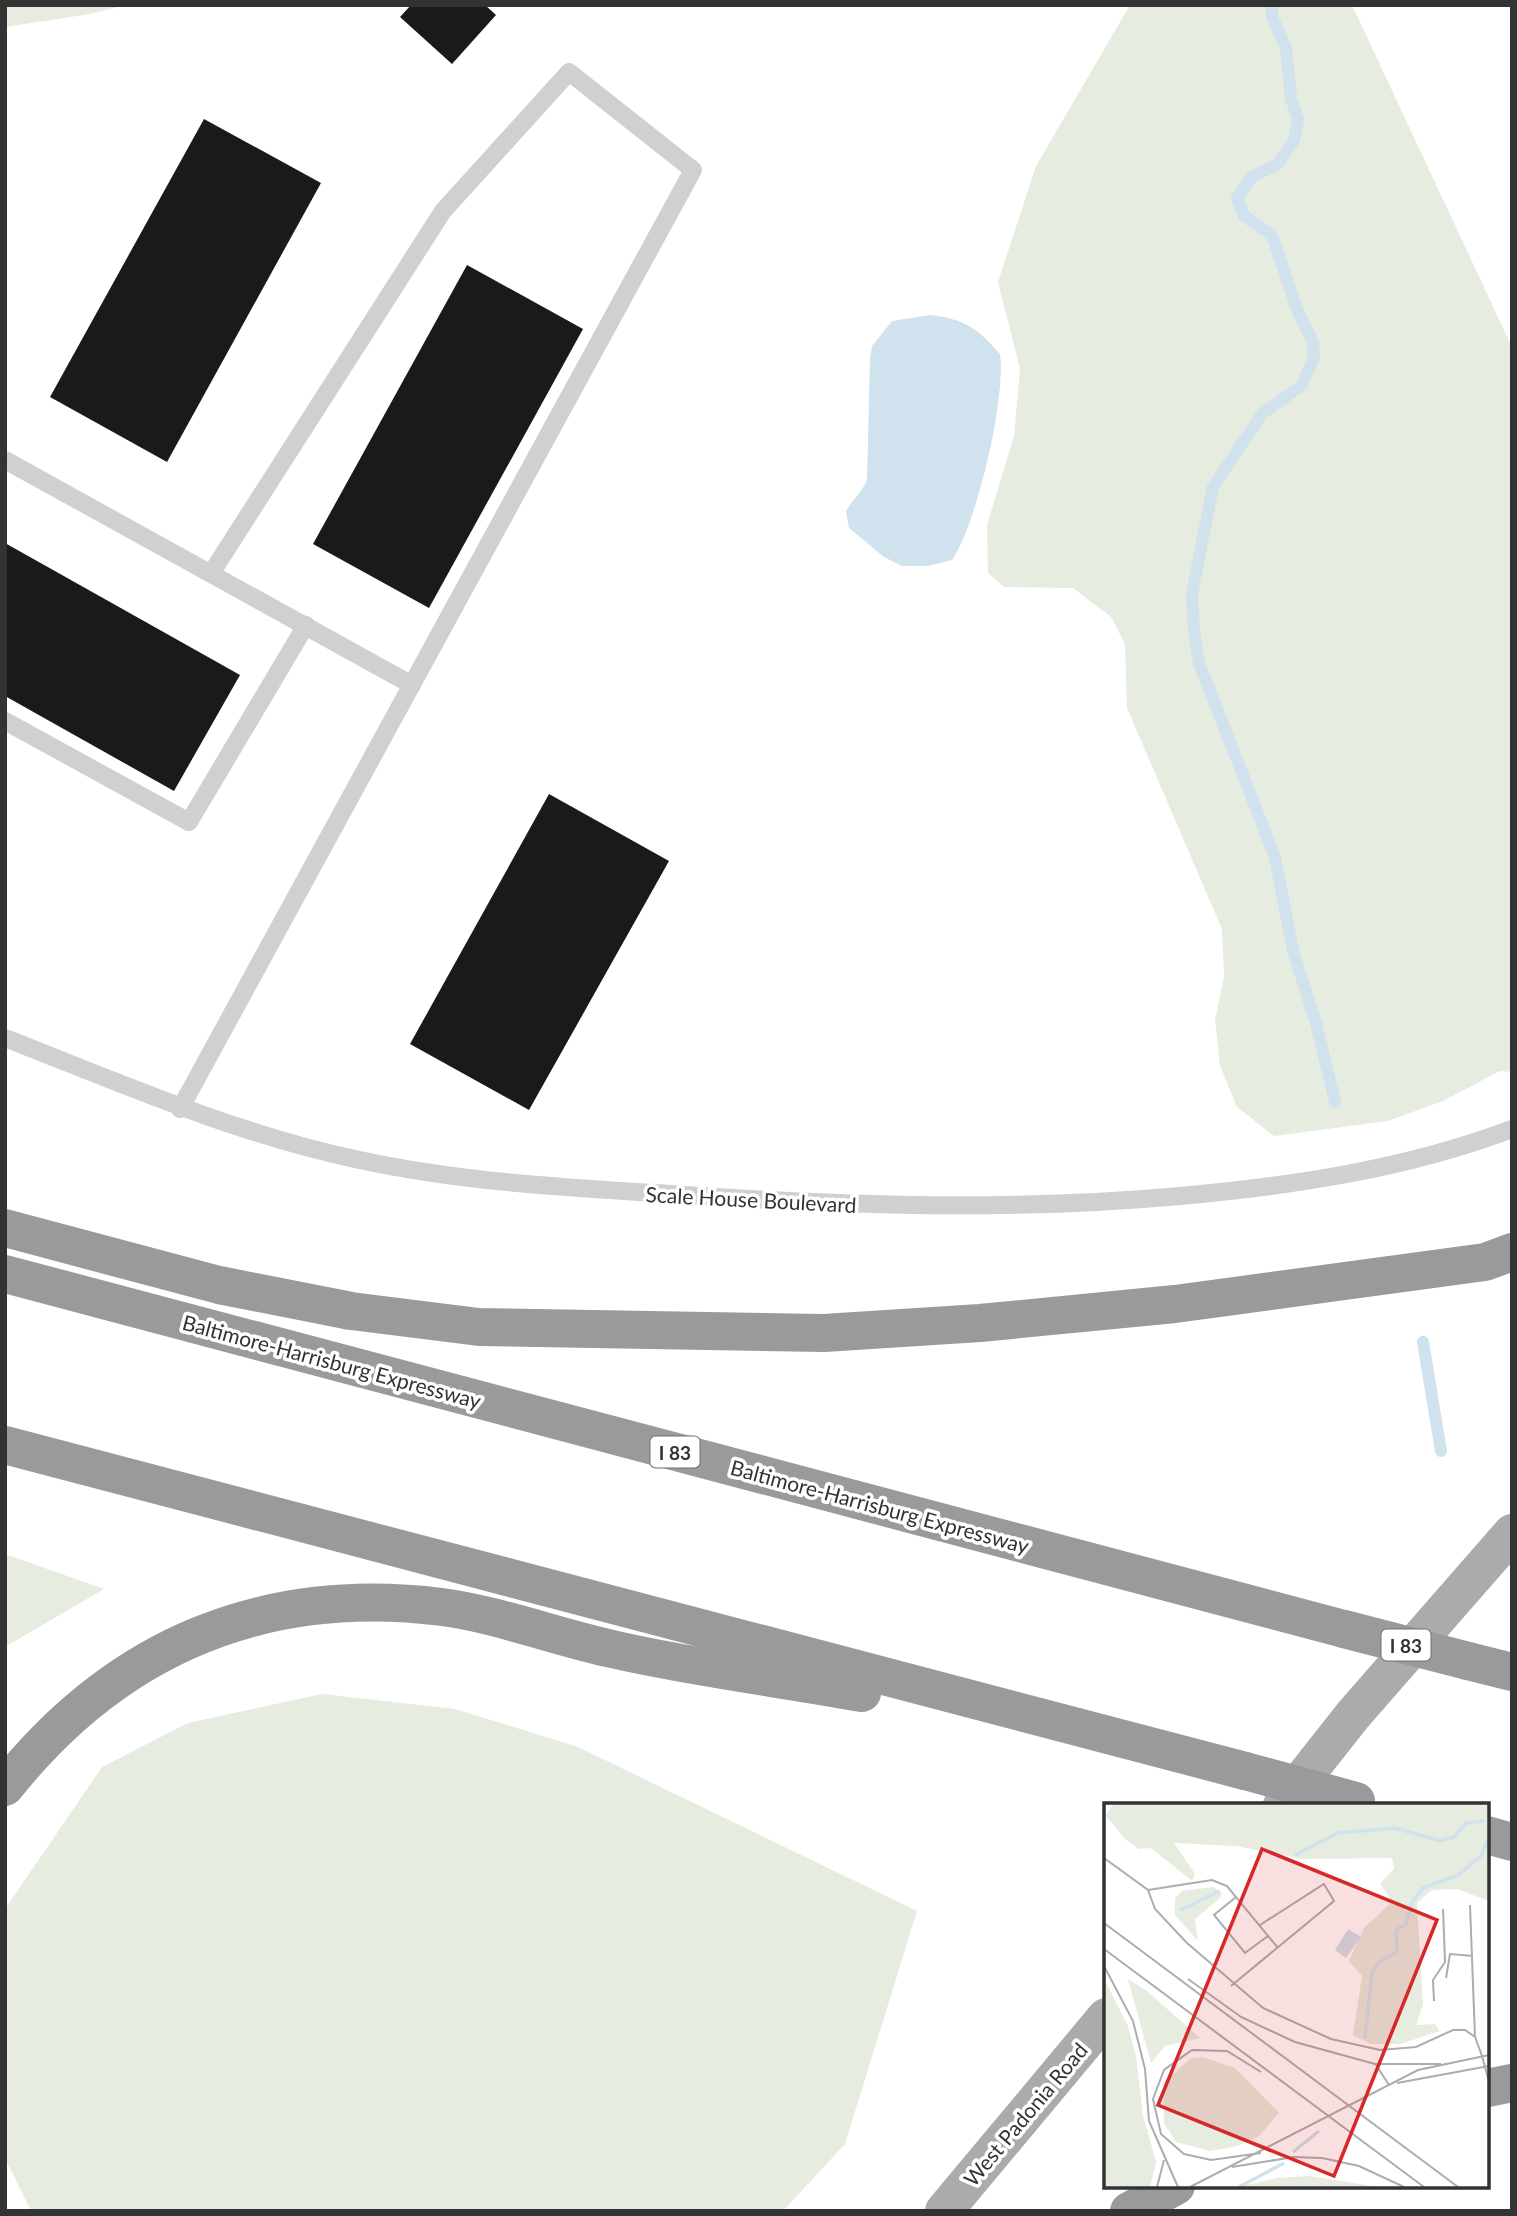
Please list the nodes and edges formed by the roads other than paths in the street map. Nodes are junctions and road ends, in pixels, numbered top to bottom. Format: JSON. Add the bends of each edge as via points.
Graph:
{"nodes":[{"id":1,"x":5,"y":460,"type":"edge"},
{"id":2,"x":212,"y":572,"type":"junction"},
{"id":3,"x":306,"y":625,"type":"junction"},
{"id":4,"x":412,"y":685,"type":"junction"},
{"id":5,"x":5,"y":721,"type":"edge"},
{"id":6,"x":5,"y":1038,"type":"edge"},
{"id":7,"x":180,"y":1109,"type":"junction"},
{"id":8,"x":1512,"y":1129,"type":"edge"},
{"id":9,"x":5,"y":1228,"type":"edge"},
{"id":10,"x":1503,"y":1259,"type":"edge"},
{"id":11,"x":5,"y":1274,"type":"edge"},
{"id":12,"x":5,"y":1445,"type":"edge"},
{"id":13,"x":1512,"y":1533,"type":"edge"},
{"id":14,"x":1512,"y":1672,"type":"edge"},
{"id":15,"x":1130,"y":1740,"type":"junction"},
{"id":16,"x":5,"y":1787,"type":"edge"},
{"id":17,"x":1284,"y":1803,"type":"edge"},
{"id":18,"x":1363,"y":1803,"type":"edge"},
{"id":19,"x":1489,"y":1836,"type":"edge"},
{"id":20,"x":1512,"y":1842,"type":"edge"},
{"id":21,"x":1104,"y":2019,"type":"edge"},
{"id":22,"x":1512,"y":2083,"type":"edge"},
{"id":23,"x":1489,"y":2088,"type":"edge"},
{"id":24,"x":1172,"y":2188,"type":"edge"},
{"id":25,"x":944,"y":2211,"type":"edge"},
{"id":26,"x":1129,"y":2211,"type":"edge"}],
"edges":[{"from":1,"to":2,"type":"lane"},
{"from":2,"to":3,"type":"lane"},
{"from":2,"to":4,"type":"lane","via":[[443,211],[569,72],[693,170]]},
{"from":3,"to":4,"type":"lane"},
{"from":3,"to":5,"type":"lane","via":[[189,822]]},
{"from":4,"to":7,"type":"lane"},
{"from":6,"to":7,"type":"lane","name":"Scale House Boulevard"},
{"from":7,"to":8,"type":"lane","name":"Scale House Boulevard","via":[[354,1159],[484,1182],[891,1207],[1084,1205],[1265,1189],[1379,1167]]},
{"from":9,"to":10,"type":"highway","via":[[219,1285],[351,1311],[479,1327],[824,1333],[967,1324],[1175,1304]]},
{"from":11,"to":14,"type":"highway","name":"Baltimore-Harrisburg Expressway","number":"I 83","bridge":true},
{"from":12,"to":15,"type":"highway"},
{"from":13,"to":17,"type":"main road","via":[[1353,1715]]},
{"from":15,"to":16,"type":"highway","via":[[614,1650],[444,1608],[350,1602],[270,1612],[196,1634],[82,1704]]},
{"from":15,"to":18,"type":"highway","bridge":true},
{"from":19,"to":20,"type":"highway"},
{"from":21,"to":25,"type":"main road","name":"West Padonia Road"},
{"from":22,"to":23,"type":"highway"},
{"from":24,"to":26,"type":"highway"}]}
